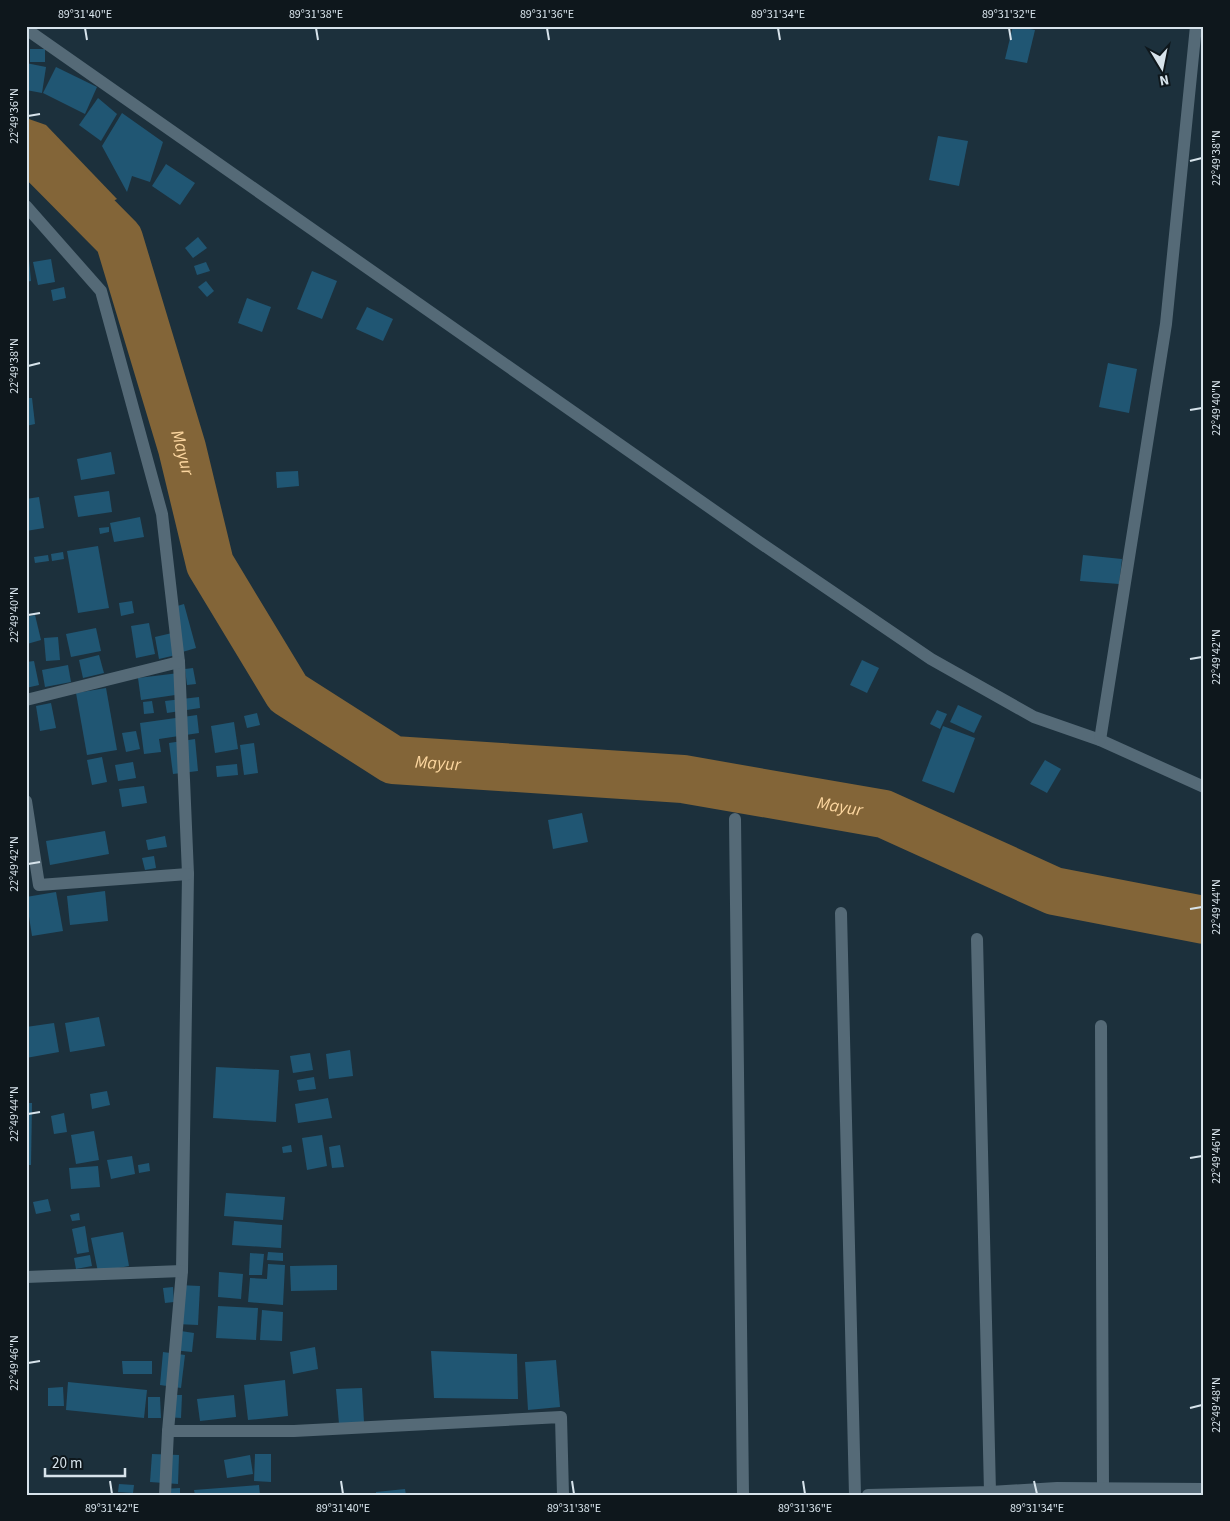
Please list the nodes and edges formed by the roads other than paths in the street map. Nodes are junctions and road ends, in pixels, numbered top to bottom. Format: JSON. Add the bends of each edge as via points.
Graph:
{"nodes":[{"id":1,"x":1196,"y":26,"type":"edge"},
{"id":2,"x":26,"y":29,"type":"edge"},
{"id":3,"x":26,"y":206,"type":"edge"},
{"id":4,"x":179,"y":662,"type":"junction"},
{"id":5,"x":26,"y":700,"type":"edge"},
{"id":6,"x":1100,"y":740,"type":"junction"},
{"id":7,"x":1204,"y":787,"type":"edge"},
{"id":8,"x":26,"y":801,"type":"edge"},
{"id":9,"x":735,"y":819,"type":"dead end"},
{"id":10,"x":30,"y":857,"type":"edge"},
{"id":11,"x":188,"y":874,"type":"junction"},
{"id":12,"x":842,"y":913,"type":"dead end"},
{"id":13,"x":977,"y":939,"type":"dead end"},
{"id":14,"x":1100,"y":1026,"type":"dead end"},
{"id":15,"x":182,"y":1271,"type":"junction"},
{"id":16,"x":26,"y":1277,"type":"edge"},
{"id":17,"x":168,"y":1431,"type":"junction"},
{"id":18,"x":1103,"y":1488,"type":"junction"},
{"id":19,"x":1204,"y":1489,"type":"edge"},
{"id":20,"x":990,"y":1492,"type":"junction"},
{"id":21,"x":950,"y":1494,"type":"edge"},
{"id":22,"x":165,"y":1495,"type":"edge"},
{"id":23,"x":563,"y":1495,"type":"edge"},
{"id":24,"x":743,"y":1495,"type":"edge"},
{"id":25,"x":855,"y":1495,"type":"edge"},
{"id":26,"x":868,"y":1495,"type":"edge"}],
"edges":[{"from":1,"to":6,"type":"street","via":[[1166,324]]},
{"from":2,"to":6,"type":"street","via":[[931,659],[1034,717]]},
{"from":3,"to":4,"type":"street","via":[[100,291],[162,514]]},
{"from":4,"to":5,"type":"street"},
{"from":4,"to":11,"type":"street"},
{"from":6,"to":7,"type":"street"},
{"from":8,"to":10,"type":"street"},
{"from":9,"to":24,"type":"street"},
{"from":10,"to":11,"type":"street","via":[[39,885]]},
{"from":11,"to":15,"type":"street"},
{"from":12,"to":25,"type":"street"},
{"from":13,"to":20,"type":"street"},
{"from":14,"to":18,"type":"street"},
{"from":15,"to":16,"type":"street"},
{"from":15,"to":17,"type":"street"},
{"from":17,"to":22,"type":"street"},
{"from":17,"to":23,"type":"street","via":[[294,1430],[561,1416]]},
{"from":18,"to":19,"type":"street"},
{"from":18,"to":20,"type":"street"},
{"from":20,"to":21,"type":"street"},
{"from":21,"to":26,"type":"street"}]}
